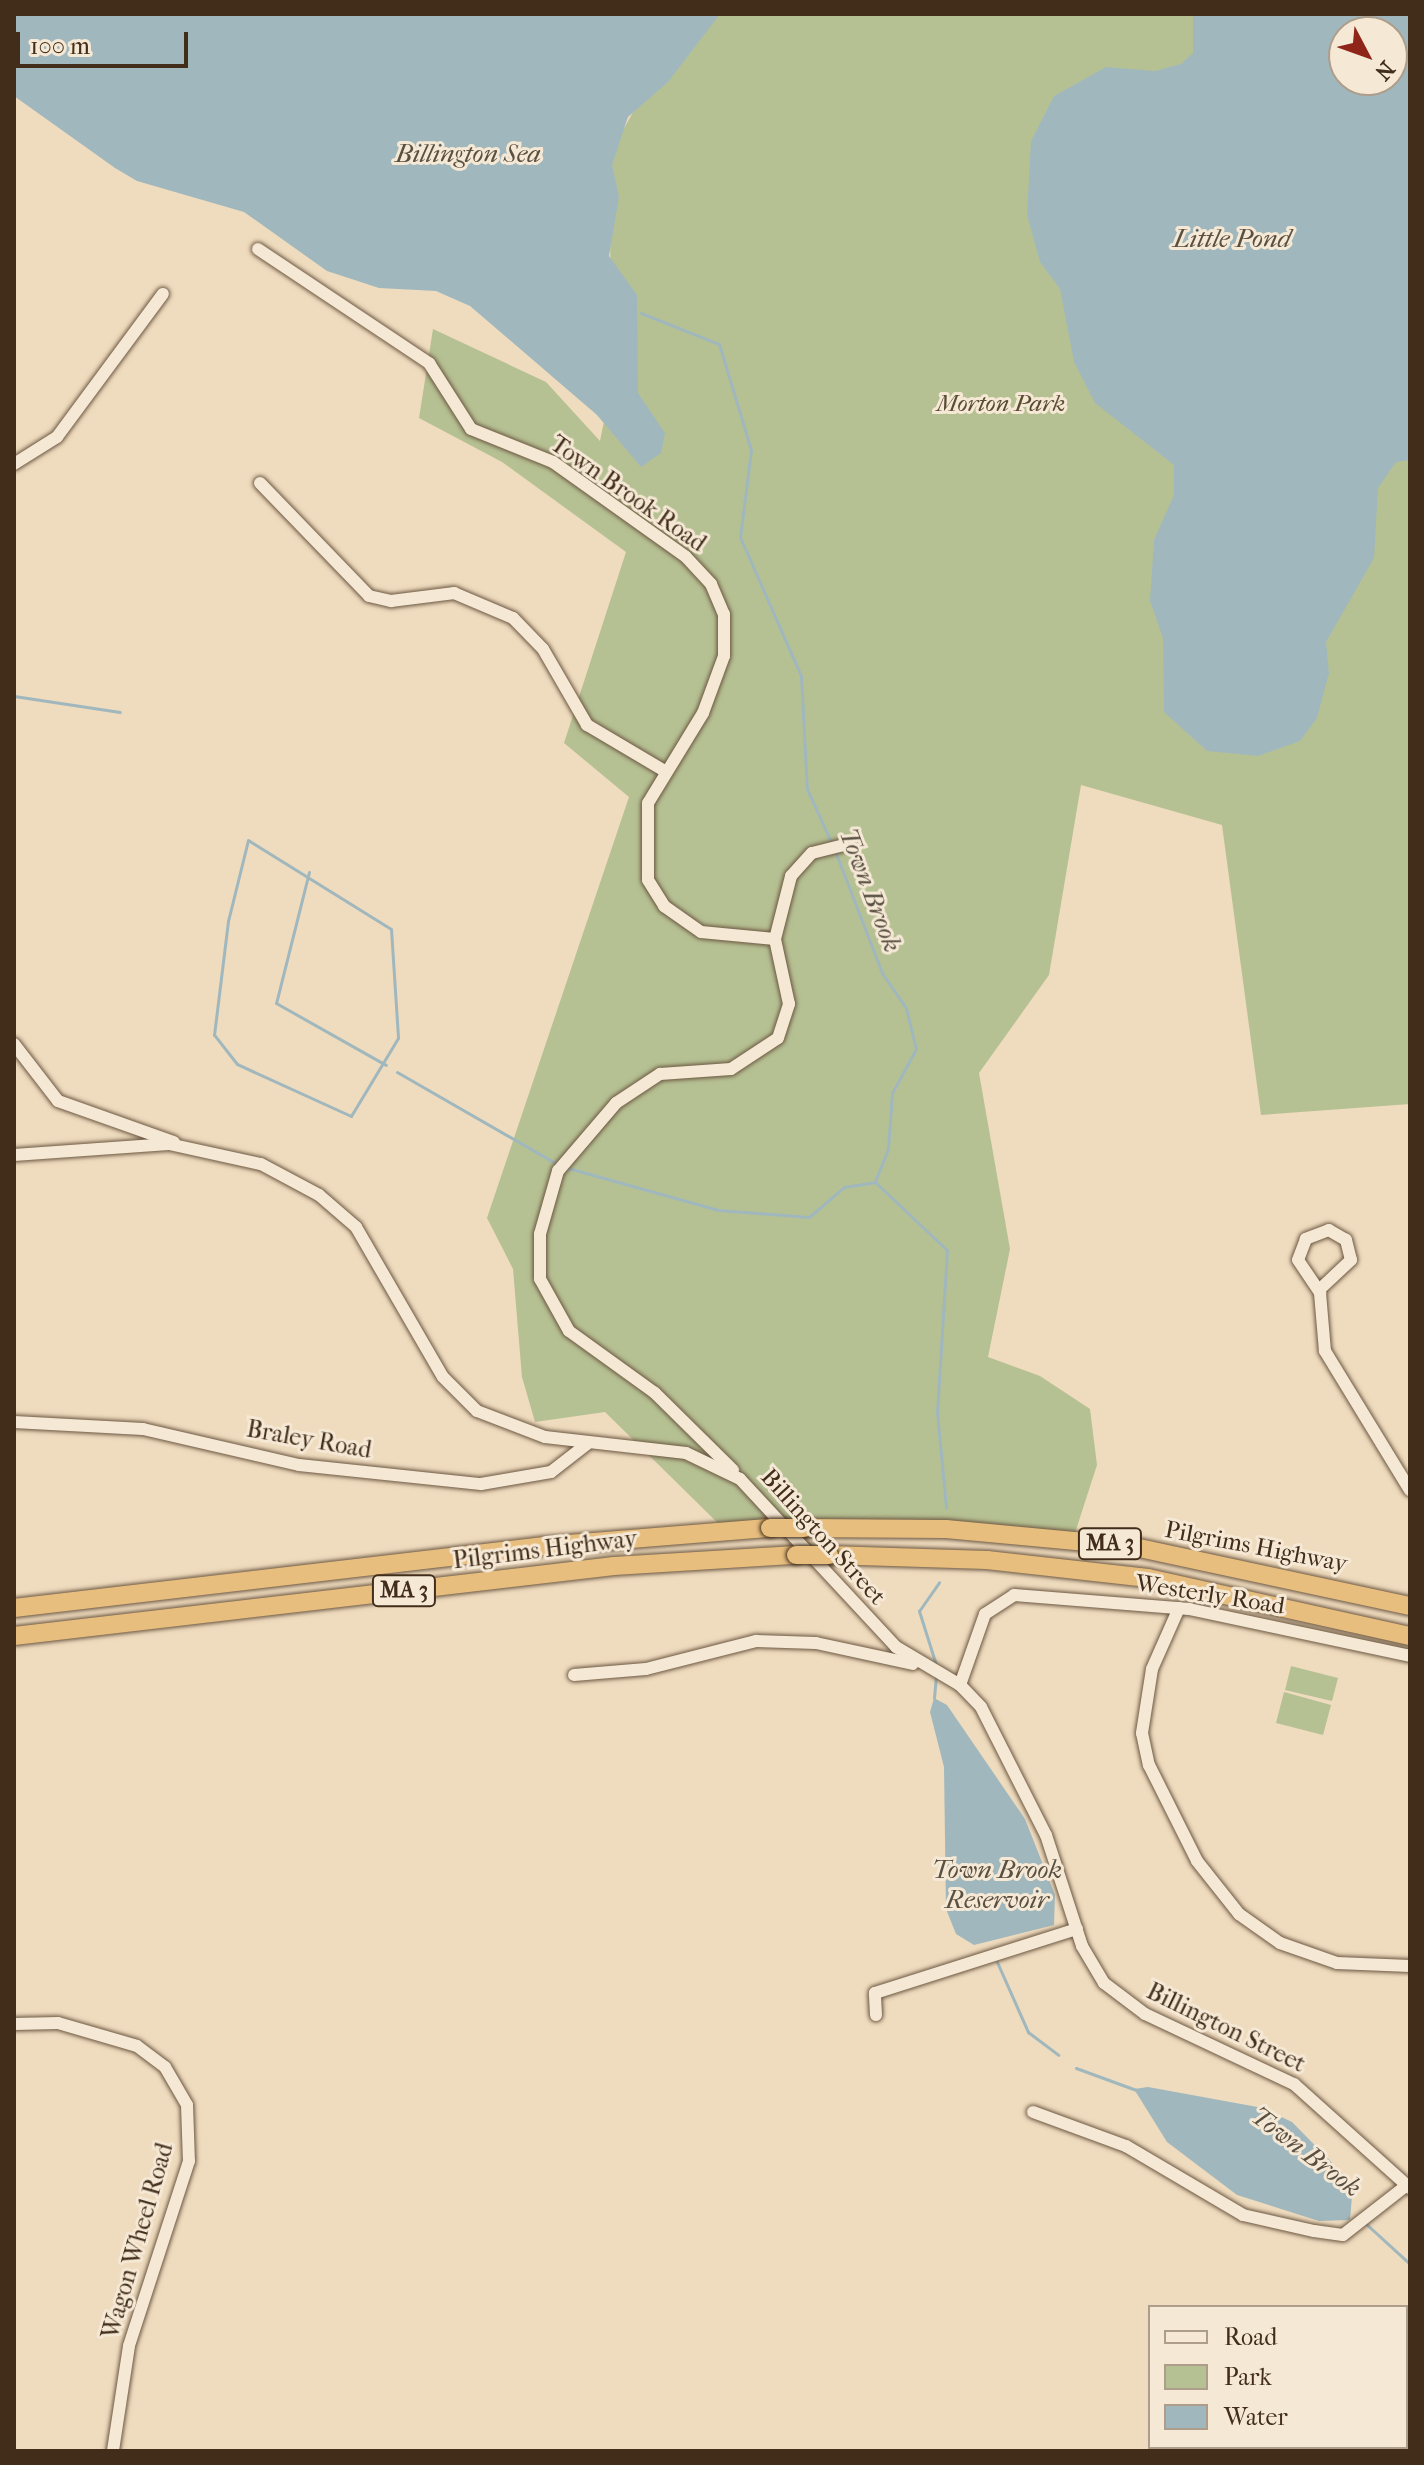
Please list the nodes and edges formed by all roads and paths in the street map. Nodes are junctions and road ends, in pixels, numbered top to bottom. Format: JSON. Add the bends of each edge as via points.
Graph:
{"nodes":[{"id":1,"x":258,"y":249,"type":"dead end"},
{"id":2,"x":163,"y":294,"type":"dead end"},
{"id":3,"x":14,"y":464,"type":"edge"},
{"id":4,"x":260,"y":483,"type":"dead end"},
{"id":5,"x":663,"y":770,"type":"junction"},
{"id":6,"x":843,"y":845,"type":"dead end"},
{"id":7,"x":775,"y":939,"type":"junction"},
{"id":8,"x":14,"y":1044,"type":"edge"},
{"id":9,"x":181,"y":1145,"type":"junction"},
{"id":10,"x":14,"y":1155,"type":"edge"},
{"id":11,"x":1319,"y":1290,"type":"junction"},
{"id":12,"x":14,"y":1422,"type":"edge"},
{"id":13,"x":587,"y":1444,"type":"junction"},
{"id":14,"x":740,"y":1479,"type":"junction"},
{"id":15,"x":1410,"y":1490,"type":"edge"},
{"id":16,"x":1410,"y":1606,"type":"edge"},
{"id":17,"x":14,"y":1608,"type":"edge"},
{"id":18,"x":1179,"y":1608,"type":"junction"},
{"id":19,"x":14,"y":1636,"type":"edge"},
{"id":20,"x":1410,"y":1636,"type":"edge"},
{"id":21,"x":1410,"y":1656,"type":"edge"},
{"id":22,"x":921,"y":1667,"type":"junction"},
{"id":23,"x":574,"y":1675,"type":"dead end"},
{"id":24,"x":955,"y":1682,"type":"junction"},
{"id":25,"x":1077,"y":1929,"type":"junction"},
{"id":26,"x":1410,"y":1966,"type":"edge"},
{"id":27,"x":876,"y":2015,"type":"dead end"},
{"id":28,"x":14,"y":2024,"type":"edge"},
{"id":29,"x":1033,"y":2112,"type":"dead end"},
{"id":30,"x":1409,"y":2187,"type":"edge"},
{"id":31,"x":113,"y":2451,"type":"edge"}],
"edges":[{"from":1,"to":5,"type":"street","name":"Town Brook Road","via":[[429,363],[471,429],[553,462],[704,575],[723,606],[724,656],[703,713]]},
{"from":2,"to":3,"type":"street","via":[[57,437]]},
{"from":4,"to":5,"type":"street","via":[[369,596],[391,601],[454,593],[513,618],[543,649],[587,725]]},
{"from":5,"to":7,"type":"street","name":"Town Brook Road","via":[[644,826],[654,895],[701,932]]},
{"from":6,"to":7,"type":"street","via":[[805,857],[791,876]]},
{"from":7,"to":14,"type":"street","via":[[789,1004],[770,1048],[719,1072],[647,1079],[558,1171],[538,1250],[548,1302],[586,1347],[670,1405]]},
{"from":8,"to":9,"type":"street","via":[[58,1101]]},
{"from":9,"to":10,"type":"street","name":"Billington Street"},
{"from":9,"to":13,"type":"street","name":"Billington Street","via":[[261,1164],[333,1204],[374,1252],[428,1355],[464,1401],[502,1425]]},
{"from":11,"to":11,"type":"street","via":[[1299,1251],[1312,1233],[1329,1230],[1346,1240],[1351,1260]]},
{"from":11,"to":15,"type":"street","via":[[1325,1351]]},
{"from":12,"to":13,"type":"street","name":"Braley Road","via":[[143,1429],[299,1465],[481,1484],[551,1472]]},
{"from":13,"to":14,"type":"street","name":"Billington Street","via":[[673,1450]]},
{"from":14,"to":22,"type":"street","name":"Billington Street"},
{"from":16,"to":17,"type":"highway","name":"Pilgrims Highway","number":"MA 3","bridge":true,"via":[[1130,1546],[946,1529],[770,1528],[573,1543]]},
{"from":18,"to":21,"type":"street","name":"Westerly Road"},
{"from":18,"to":24,"type":"street","name":"Westerly Road","via":[[1014,1595],[985,1614]]},
{"from":18,"to":26,"type":"street","via":[[1152,1669],[1142,1733],[1149,1765],[1197,1861],[1239,1914],[1280,1943],[1337,1963]]},
{"from":19,"to":20,"type":"highway","name":"Pilgrims Highway","number":"MA 3","bridge":true,"via":[[614,1566],[796,1555],[987,1560],[1148,1578]]},
{"from":22,"to":23,"type":"street","via":[[816,1643],[756,1641],[646,1669]]},
{"from":22,"to":24,"type":"street","name":"Billington Street"},
{"from":24,"to":25,"type":"street","name":"Billington Street","via":[[998,1732],[1056,1859]]},
{"from":25,"to":27,"type":"street","via":[[875,1993]]},
{"from":25,"to":30,"type":"street","name":"Billington Street","via":[[1087,1958],[1114,1994],[1285,2078]]},
{"from":28,"to":31,"type":"street","name":"Wagon Wheel Road","via":[[58,2023],[137,2046],[165,2067],[187,2105],[189,2161],[129,2346]]},
{"from":29,"to":30,"type":"street","via":[[1126,2146],[1243,2215],[1351,2231]]}]}
